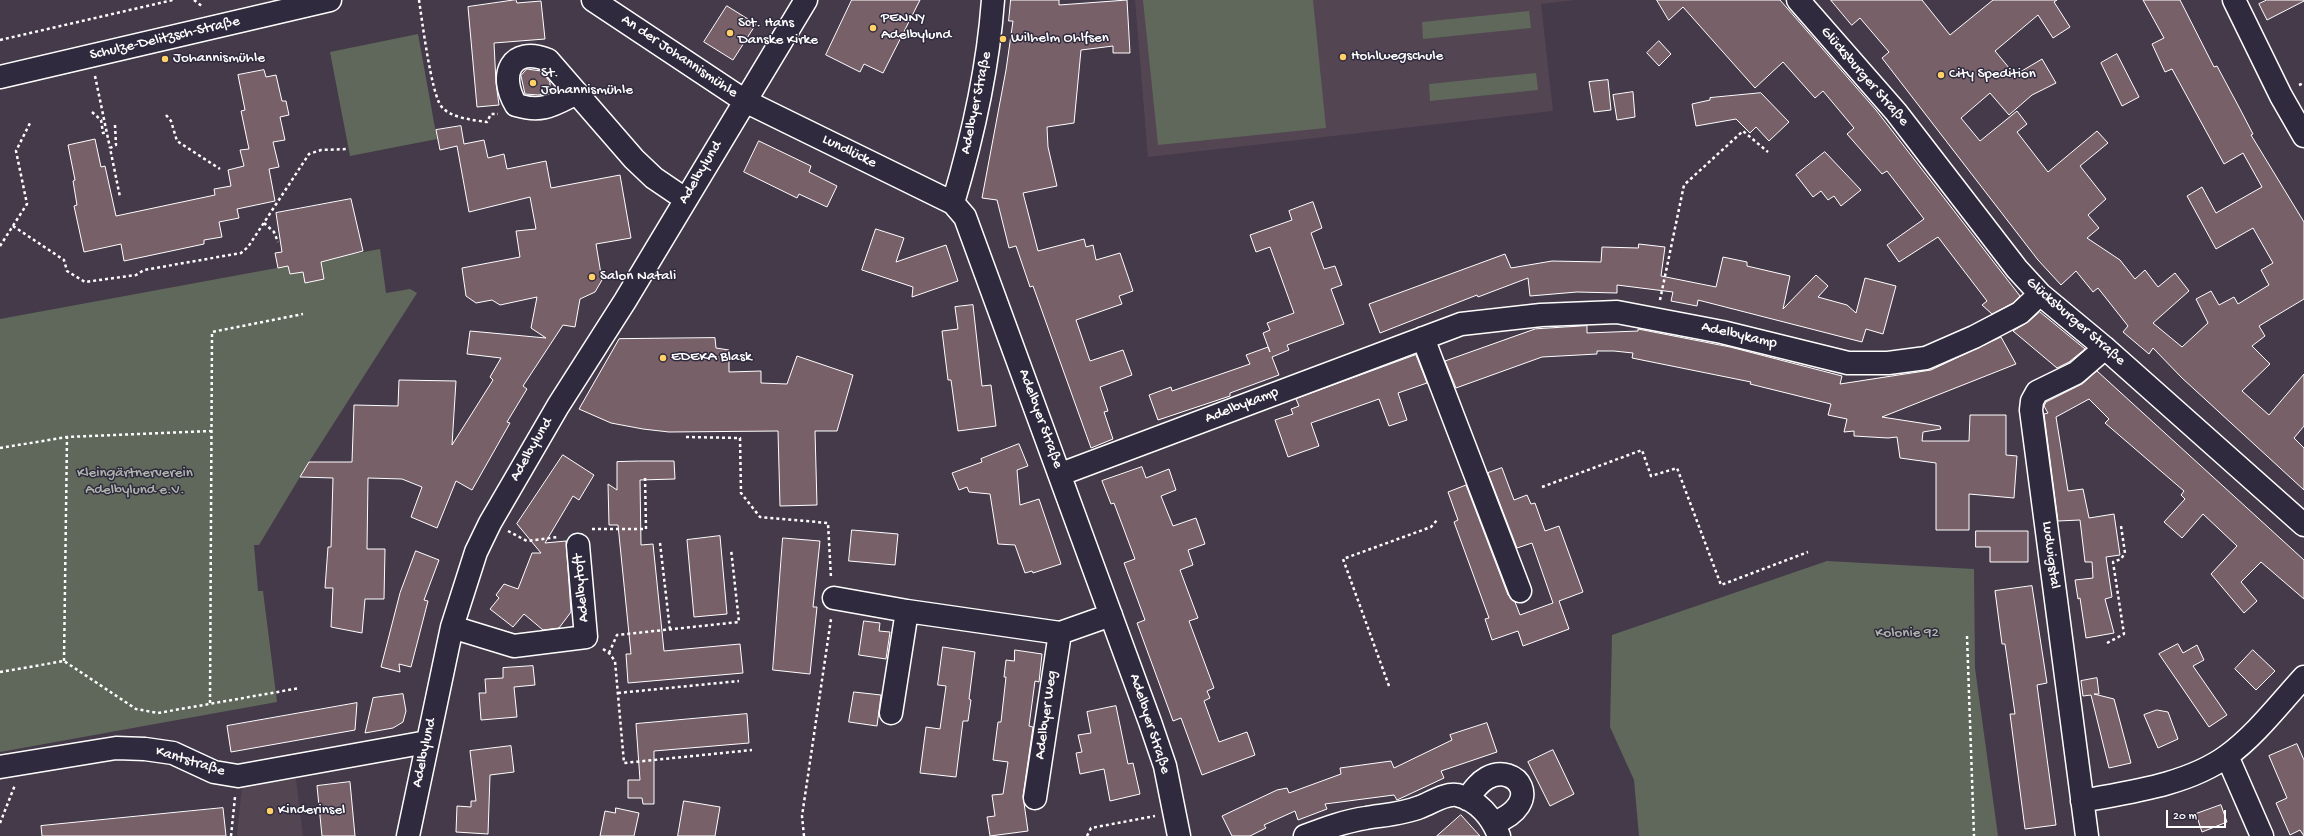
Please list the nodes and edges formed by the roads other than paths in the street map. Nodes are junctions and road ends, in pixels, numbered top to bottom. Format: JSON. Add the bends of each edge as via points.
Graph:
{"nodes":[{"id":1,"x":330,"y":0,"type":"edge"},
{"id":2,"x":593,"y":0,"type":"edge"},
{"id":3,"x":806,"y":0,"type":"edge"},
{"id":4,"x":993,"y":0,"type":"edge"},
{"id":5,"x":1798,"y":0,"type":"edge"},
{"id":6,"x":2234,"y":0,"type":"edge"},
{"id":7,"x":0,"y":78,"type":"edge"},
{"id":8,"x":581,"y":99,"type":"junction"},
{"id":9,"x":745,"y":101,"type":"junction"},
{"id":10,"x":2304,"y":136,"type":"edge"},
{"id":11,"x":685,"y":199,"type":"junction"},
{"id":12,"x":953,"y":203,"type":"junction"},
{"id":13,"x":2040,"y":294,"type":"junction"},
{"id":14,"x":1423,"y":338,"type":"junction"},
{"id":15,"x":2105,"y":348,"type":"junction"},
{"id":16,"x":1061,"y":474,"type":"junction"},
{"id":17,"x":2304,"y":525,"type":"edge"},
{"id":18,"x":578,"y":545,"type":"dead end"},
{"id":19,"x":1520,"y":591,"type":"dead end"},
{"id":20,"x":834,"y":598,"type":"road end"},
{"id":21,"x":907,"y":611,"type":"junction"},
{"id":22,"x":1111,"y":614,"type":"junction"},
{"id":23,"x":452,"y":627,"type":"junction"},
{"id":24,"x":1060,"y":633,"type":"junction"},
{"id":25,"x":2304,"y":677,"type":"edge"},
{"id":26,"x":891,"y":714,"type":"dead end"},
{"id":27,"x":427,"y":742,"type":"junction"},
{"id":28,"x":2227,"y":756,"type":"junction"},
{"id":29,"x":10,"y":766,"type":"edge"},
{"id":30,"x":1035,"y":798,"type":"dead end"},
{"id":31,"x":1467,"y":799,"type":"junction"},
{"id":32,"x":2082,"y":801,"type":"junction"},
{"id":33,"x":1496,"y":829,"type":"edge"},
{"id":34,"x":408,"y":836,"type":"edge"},
{"id":35,"x":1179,"y":836,"type":"edge"},
{"id":36,"x":1305,"y":836,"type":"edge"},
{"id":37,"x":2087,"y":836,"type":"edge"},
{"id":38,"x":2262,"y":836,"type":"edge"}],
"edges":[{"from":1,"to":7,"type":"street","name":"Schulze-Delitzsch-Straße"},
{"from":2,"to":9,"type":"street","name":"An der Johannismühle"},
{"from":3,"to":9,"type":"street","name":"Adelbylund"},
{"from":4,"to":12,"type":"street","name":"Adelbyer Straße","via":[[990,40],[971,141]]},
{"from":5,"to":13,"type":"street","name":"Glücksburger Straße","via":[[1896,112],[2017,269]]},
{"from":6,"to":10,"type":"street","via":[[2281,96]]},
{"from":8,"to":8,"type":"street","via":[[548,60],[535,55],[522,56],[511,65],[507,78],[509,94],[516,105],[531,110]]},
{"from":8,"to":11,"type":"street","via":[[634,159],[654,178]]},
{"from":9,"to":11,"type":"street","name":"Adelbylund"},
{"from":9,"to":12,"type":"street","name":"Lundlücke"},
{"from":11,"to":23,"type":"street","name":"Adelbylund","via":[[625,301],[558,406],[490,523],[476,552]]},
{"from":12,"to":16,"type":"street","name":"Adelbyer Straße","via":[[965,217]]},
{"from":13,"to":14,"type":"street","name":"Adelbykamp","via":[[2020,313],[1974,337],[1926,358],[1888,363],[1848,363],[1656,318],[1610,312],[1495,319],[1461,324]]},
{"from":13,"to":15,"type":"street","name":"Glücksburger Straße"},
{"from":14,"to":16,"type":"street","name":"Adelbykamp"},
{"from":14,"to":19,"type":"street"},
{"from":15,"to":17,"type":"street","name":"Glücksburger Straße"},
{"from":15,"to":32,"type":"street","name":"Ludwigstal","via":[[2076,373],[2037,392],[2031,410]]},
{"from":16,"to":22,"type":"street","name":"Adelbyer Straße"},
{"from":18,"to":23,"type":"street","name":"Adelbytoft","via":[[586,637],[514,646]]},
{"from":20,"to":21,"type":"street"},
{"from":21,"to":24,"type":"street"},
{"from":21,"to":26,"type":"street"},
{"from":22,"to":24,"type":"street"},
{"from":22,"to":35,"type":"street","name":"Adelbyer Straße","via":[[1165,766]]},
{"from":23,"to":27,"type":"street","name":"Adelbylund"},
{"from":24,"to":30,"type":"street","name":"Adelbyer Weg"},
{"from":25,"to":28,"type":"street"},
{"from":27,"to":29,"type":"street","name":"Kantstraße","via":[[237,786],[173,753],[145,749],[116,748]]},
{"from":27,"to":34,"type":"street","name":"Adelbylund"},
{"from":28,"to":32,"type":"street","via":[[2205,769],[2144,790]]},
{"from":28,"to":38,"type":"street"},
{"from":31,"to":33,"type":"street","via":[[1482,808]]},
{"from":31,"to":33,"type":"street","via":[[1487,778],[1501,774],[1514,778],[1522,788],[1522,799],[1517,810]]},
{"from":31,"to":36,"type":"street","via":[[1456,795],[1438,798],[1419,808],[1337,823]]},
{"from":32,"to":37,"type":"street","name":"Ludwigstal"}]}
